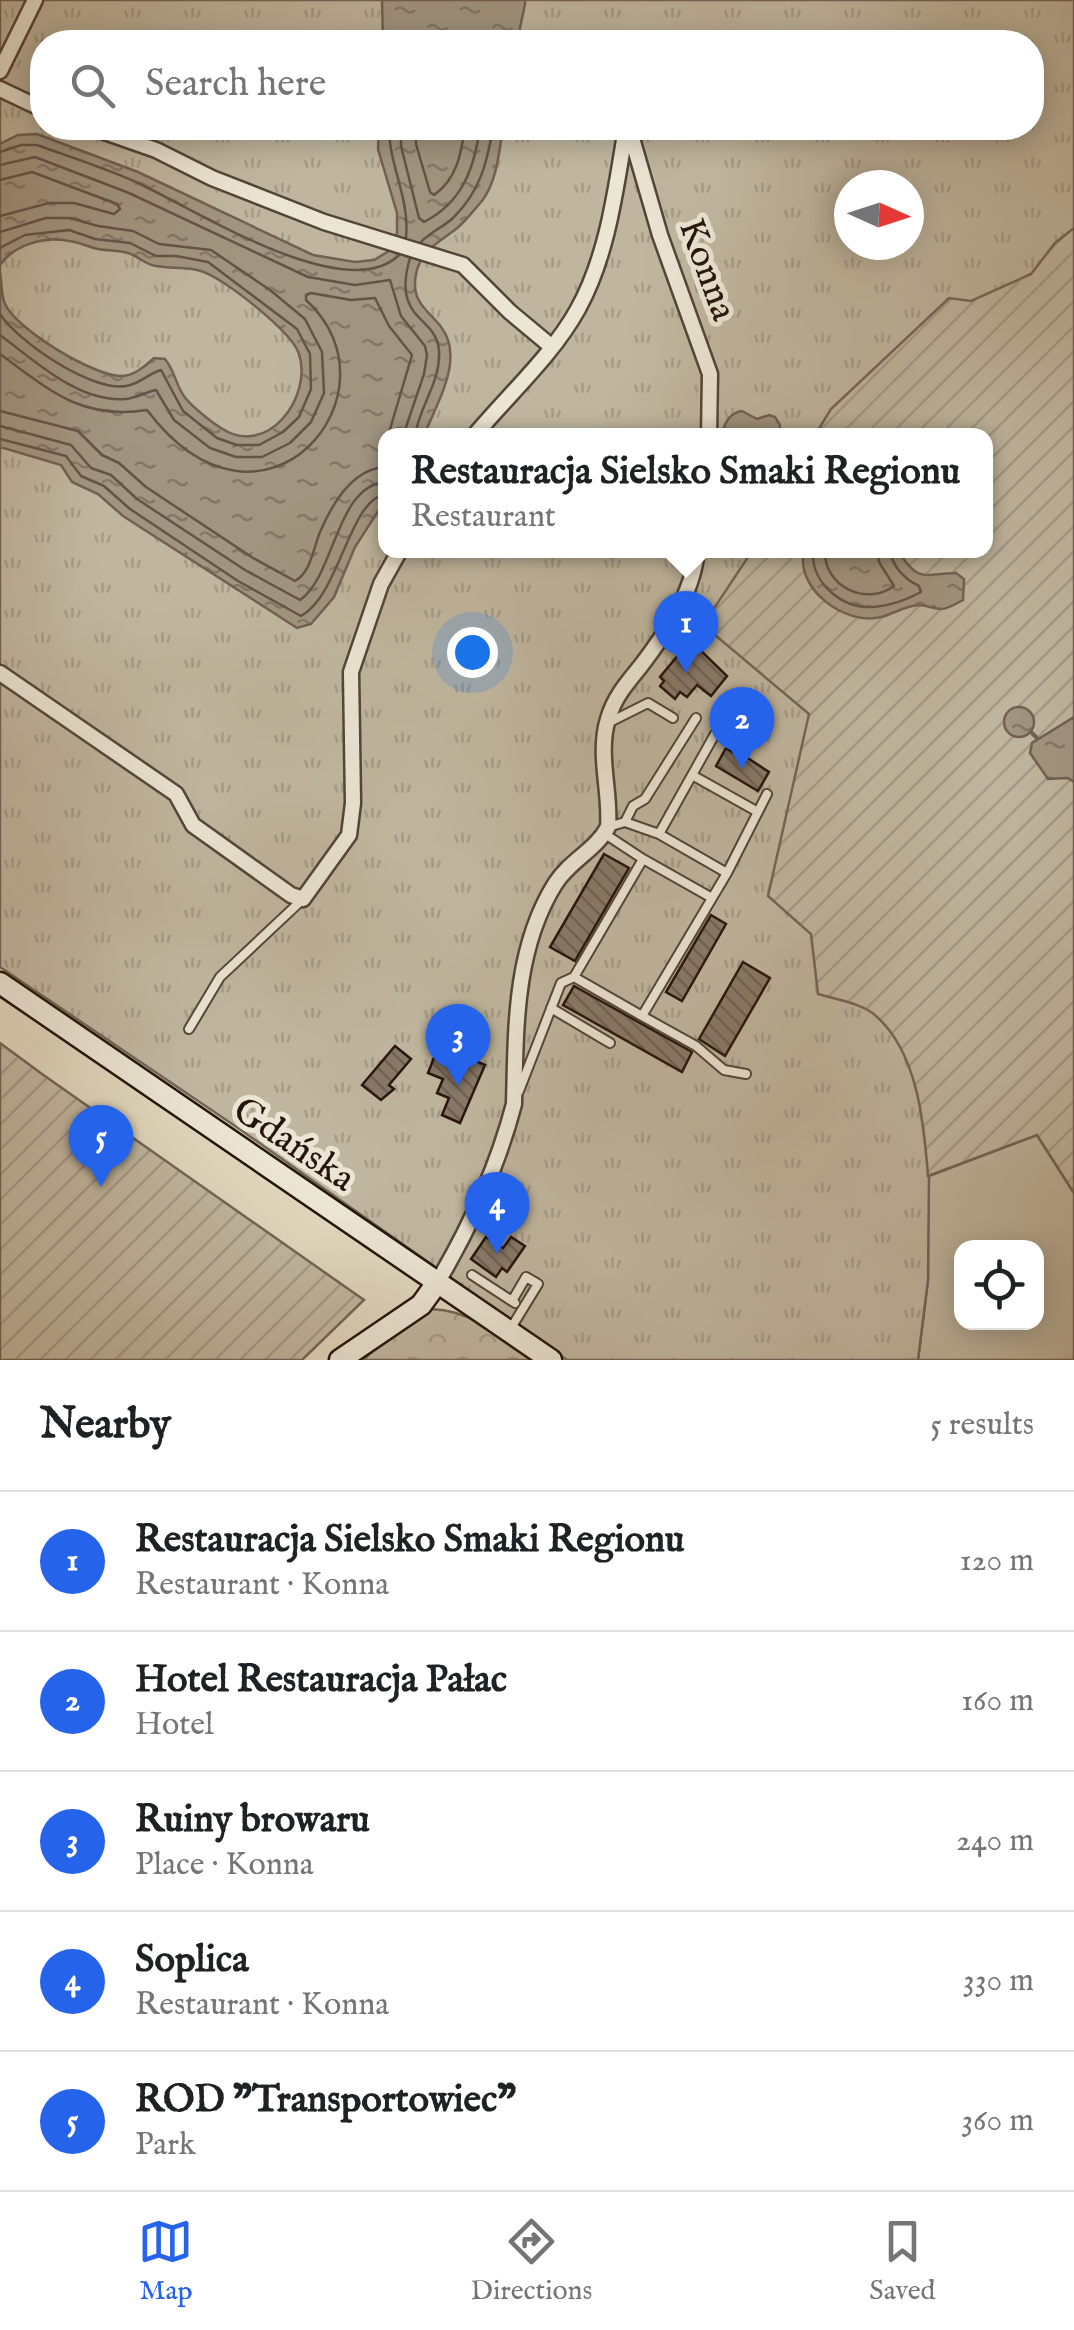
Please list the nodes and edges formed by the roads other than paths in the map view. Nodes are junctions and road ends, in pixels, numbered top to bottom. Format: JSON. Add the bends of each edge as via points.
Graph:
{"nodes":[{"id":1,"x":35,"y":0,"type":"edge"},
{"id":2,"x":0,"y":71,"type":"edge"},
{"id":3,"x":0,"y":89,"type":"edge"},
{"id":4,"x":30,"y":103,"type":"edge"},
{"id":5,"x":127,"y":140,"type":"edge"},
{"id":6,"x":625,"y":140,"type":"edge"},
{"id":7,"x":632,"y":140,"type":"edge"},
{"id":8,"x":552,"y":347,"type":"junction"},
{"id":9,"x":481,"y":428,"type":"edge"},
{"id":10,"x":709,"y":428,"type":"edge"},
{"id":11,"x":396,"y":558,"type":"edge"},
{"id":12,"x":696,"y":558,"type":"edge"},
{"id":13,"x":0,"y":674,"type":"edge"},
{"id":14,"x":672,"y":718,"type":"dead end"},
{"id":15,"x":696,"y":718,"type":"dead end"},
{"id":16,"x":606,"y":724,"type":"junction"},
{"id":17,"x":715,"y":734,"type":"dead end"},
{"id":18,"x":691,"y":775,"type":"junction"},
{"id":19,"x":768,"y":794,"type":"dead end"},
{"id":20,"x":758,"y":812,"type":"junction"},
{"id":21,"x":625,"y":822,"type":"junction"},
{"id":22,"x":606,"y":831,"type":"junction"},
{"id":23,"x":660,"y":834,"type":"junction"},
{"id":24,"x":644,"y":859,"type":"junction"},
{"id":25,"x":727,"y":872,"type":"junction"},
{"id":26,"x":712,"y":898,"type":"junction"},
{"id":27,"x":302,"y":899,"type":"junction"},
{"id":28,"x":574,"y":978,"type":"junction"},
{"id":29,"x":0,"y":983,"type":"edge"},
{"id":30,"x":551,"y":1008,"type":"junction"},
{"id":31,"x":642,"y":1016,"type":"junction"},
{"id":32,"x":189,"y":1029,"type":"dead end"},
{"id":33,"x":610,"y":1043,"type":"dead end"},
{"id":34,"x":746,"y":1074,"type":"dead end"},
{"id":35,"x":514,"y":1104,"type":"junction"},
{"id":36,"x":472,"y":1275,"type":"dead end"},
{"id":37,"x":437,"y":1283,"type":"junction"},
{"id":38,"x":512,"y":1301,"type":"junction"},
{"id":39,"x":523,"y":1308,"type":"junction"},
{"id":40,"x":509,"y":1332,"type":"junction"},
{"id":41,"x":340,"y":1360,"type":"edge"},
{"id":42,"x":551,"y":1360,"type":"edge"}],
"edges":[{"from":1,"to":2,"type":"street"},
{"from":3,"to":4,"type":"street"},
{"from":5,"to":8,"type":"street","via":[[264,200],[463,265]]},
{"from":6,"to":8,"type":"street","via":[[592,279]]},
{"from":7,"to":10,"type":"street","name":"Konna","via":[[710,374]]},
{"from":8,"to":9,"type":"street"},
{"from":11,"to":27,"type":"street","via":[[351,672],[349,836]]},
{"from":12,"to":16,"type":"street","via":[[675,618],[618,693]]},
{"from":13,"to":27,"type":"street","via":[[176,794],[193,825]]},
{"from":14,"to":16,"type":"lane","via":[[648,703]]},
{"from":15,"to":21,"type":"lane"},
{"from":16,"to":22,"type":"street"},
{"from":17,"to":18,"type":"lane"},
{"from":18,"to":20,"type":"lane"},
{"from":18,"to":23,"type":"lane"},
{"from":19,"to":20,"type":"lane"},
{"from":20,"to":25,"type":"lane"},
{"from":21,"to":22,"type":"lane"},
{"from":21,"to":23,"type":"lane"},
{"from":22,"to":24,"type":"lane"},
{"from":22,"to":35,"type":"street","via":[[569,865],[536,922],[520,977]]},
{"from":23,"to":25,"type":"lane"},
{"from":24,"to":26,"type":"lane"},
{"from":24,"to":28,"type":"lane"},
{"from":25,"to":26,"type":"lane"},
{"from":26,"to":31,"type":"lane"},
{"from":27,"to":32,"type":"lane","via":[[220,977]]},
{"from":28,"to":30,"type":"lane","via":[[562,983]]},
{"from":28,"to":31,"type":"lane"},
{"from":29,"to":37,"type":"main road","name":"Gdańska"},
{"from":30,"to":33,"type":"lane"},
{"from":30,"to":35,"type":"lane"},
{"from":31,"to":34,"type":"lane","via":[[724,1070]]},
{"from":35,"to":37,"type":"street"},
{"from":36,"to":38,"type":"lane"},
{"from":37,"to":40,"type":"main road","name":"Gdańska"},
{"from":37,"to":41,"type":"main road","via":[[421,1304]]},
{"from":38,"to":39,"type":"lane"},
{"from":38,"to":39,"type":"lane","via":[[526,1277],[538,1284]]},
{"from":39,"to":40,"type":"lane"},
{"from":40,"to":42,"type":"main road","name":"Gdańska"}]}
